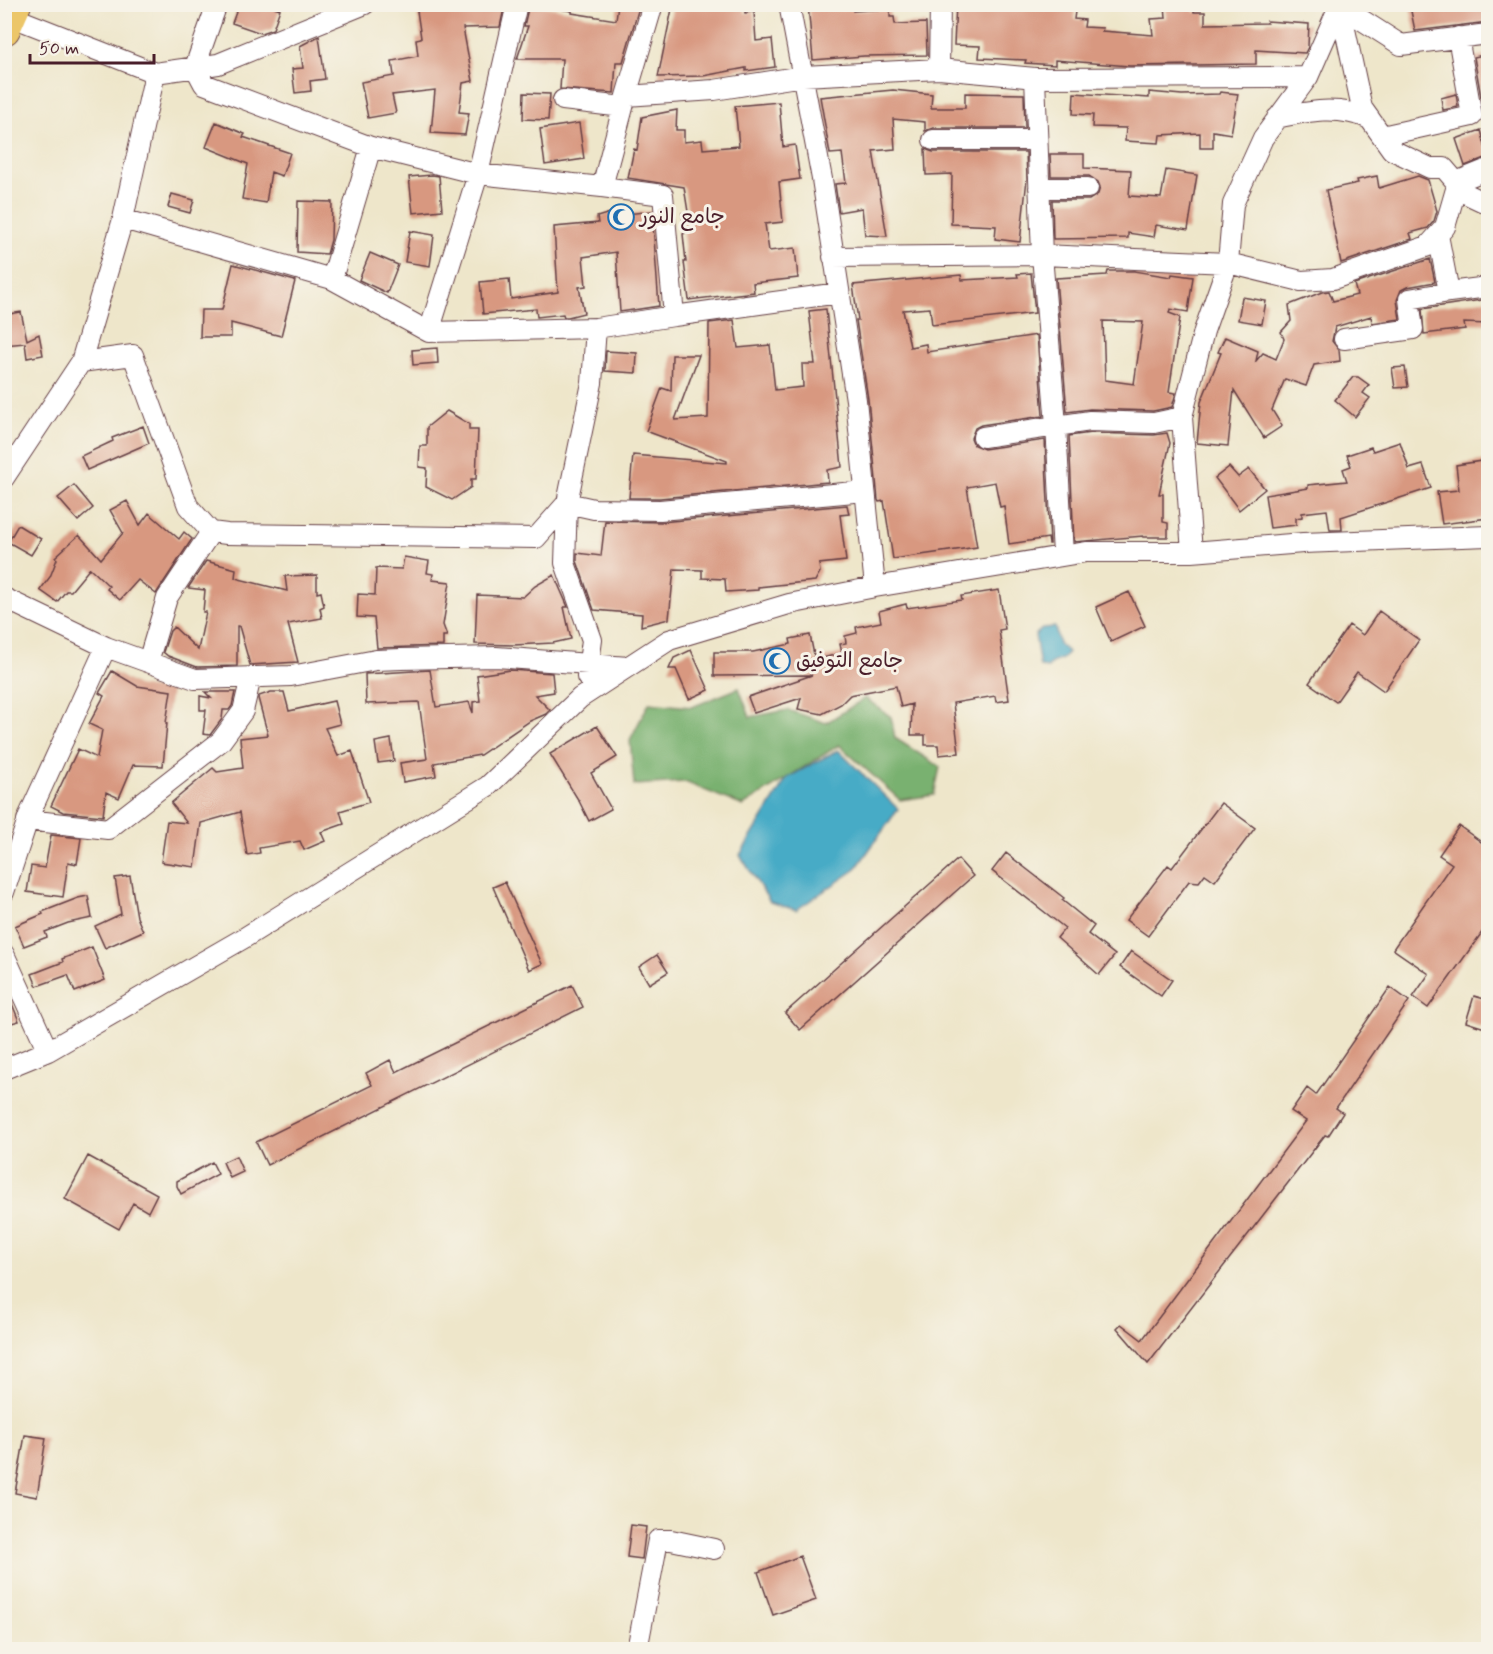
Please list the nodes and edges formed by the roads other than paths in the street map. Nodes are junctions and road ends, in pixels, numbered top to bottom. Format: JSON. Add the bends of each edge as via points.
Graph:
{"nodes":[{"id":1,"x":217,"y":4,"type":"edge"},
{"id":2,"x":365,"y":4,"type":"edge"},
{"id":3,"x":517,"y":4,"type":"edge"},
{"id":4,"x":653,"y":4,"type":"edge"},
{"id":5,"x":789,"y":4,"type":"edge"},
{"id":6,"x":940,"y":4,"type":"edge"},
{"id":7,"x":1346,"y":5,"type":"edge"},
{"id":8,"x":10,"y":17,"type":"edge"},
{"id":9,"x":1488,"y":34,"type":"edge"},
{"id":10,"x":1458,"y":38,"type":"junction"},
{"id":11,"x":195,"y":67,"type":"junction"},
{"id":12,"x":939,"y":69,"type":"junction"},
{"id":13,"x":155,"y":73,"type":"junction"},
{"id":14,"x":803,"y":76,"type":"junction"},
{"id":15,"x":1308,"y":77,"type":"junction"},
{"id":16,"x":1035,"y":78,"type":"junction"},
{"id":17,"x":562,"y":100,"type":"dead end"},
{"id":18,"x":624,"y":102,"type":"junction"},
{"id":19,"x":1277,"y":118,"type":"junction"},
{"id":20,"x":1370,"y":119,"type":"junction"},
{"id":21,"x":1382,"y":135,"type":"junction"},
{"id":22,"x":933,"y":140,"type":"dead end"},
{"id":23,"x":1037,"y":140,"type":"junction"},
{"id":24,"x":371,"y":147,"type":"junction"},
{"id":25,"x":1488,"y":169,"type":"edge"},
{"id":26,"x":478,"y":174,"type":"junction"},
{"id":27,"x":1456,"y":186,"type":"junction"},
{"id":28,"x":602,"y":187,"type":"junction"},
{"id":29,"x":1039,"y":188,"type":"junction"},
{"id":30,"x":1088,"y":188,"type":"dead end"},
{"id":31,"x":1488,"y":204,"type":"edge"},
{"id":32,"x":123,"y":219,"type":"junction"},
{"id":33,"x":1438,"y":235,"type":"junction"},
{"id":34,"x":1042,"y":255,"type":"junction"},
{"id":35,"x":833,"y":257,"type":"junction"},
{"id":36,"x":1228,"y":263,"type":"junction"},
{"id":37,"x":332,"y":279,"type":"junction"},
{"id":38,"x":1488,"y":287,"type":"edge"},
{"id":39,"x":1449,"y":292,"type":"junction"},
{"id":40,"x":839,"y":293,"type":"junction"},
{"id":41,"x":674,"y":316,"type":"junction"},
{"id":42,"x":596,"y":328,"type":"junction"},
{"id":43,"x":429,"y":332,"type":"junction"},
{"id":44,"x":1344,"y":339,"type":"dead end"},
{"id":45,"x":81,"y":362,"type":"junction"},
{"id":46,"x":1182,"y":417,"type":"junction"},
{"id":47,"x":1056,"y":425,"type":"junction"},
{"id":48,"x":983,"y":437,"type":"dead end"},
{"id":49,"x":4,"y":478,"type":"edge"},
{"id":50,"x":865,"y":491,"type":"junction"},
{"id":51,"x":567,"y":503,"type":"junction"},
{"id":52,"x":211,"y":532,"type":"junction"},
{"id":53,"x":1488,"y":536,"type":"edge"},
{"id":54,"x":1192,"y":552,"type":"junction"},
{"id":55,"x":1063,"y":555,"type":"junction"},
{"id":56,"x":875,"y":587,"type":"junction"},
{"id":57,"x":4,"y":598,"type":"edge"},
{"id":58,"x":106,"y":647,"type":"junction"},
{"id":59,"x":148,"y":662,"type":"junction"},
{"id":60,"x":588,"y":664,"type":"junction"},
{"id":61,"x":628,"y":667,"type":"junction"},
{"id":62,"x":251,"y":677,"type":"junction"},
{"id":63,"x":586,"y":694,"type":"junction"},
{"id":64,"x":27,"y":820,"type":"junction"},
{"id":65,"x":4,"y":892,"type":"edge"},
{"id":66,"x":4,"y":954,"type":"edge"},
{"id":67,"x":48,"y":1051,"type":"junction"},
{"id":68,"x":4,"y":1069,"type":"edge"},
{"id":69,"x":714,"y":1549,"type":"dead end"},
{"id":70,"x":637,"y":1650,"type":"edge"}],
"edges":[{"from":1,"to":11,"type":"street"},
{"from":2,"to":11,"type":"street","via":[[218,64]]},
{"from":3,"to":26,"type":"street"},
{"from":4,"to":18,"type":"street"},
{"from":5,"to":14,"type":"street"},
{"from":6,"to":12,"type":"street"},
{"from":7,"to":10,"type":"street","via":[[1401,45]]},
{"from":7,"to":15,"type":"street"},
{"from":7,"to":20,"type":"street","via":[[1362,108]]},
{"from":8,"to":13,"type":"street"},
{"from":9,"to":10,"type":"street"},
{"from":10,"to":21,"type":"street","via":[[1472,116]]},
{"from":11,"to":13,"type":"street"},
{"from":11,"to":24,"type":"street","via":[[204,84]]},
{"from":12,"to":14,"type":"street"},
{"from":12,"to":16,"type":"street"},
{"from":13,"to":32,"type":"street"},
{"from":14,"to":18,"type":"street"},
{"from":14,"to":35,"type":"street"},
{"from":15,"to":16,"type":"street"},
{"from":15,"to":19,"type":"street"},
{"from":16,"to":23,"type":"street"},
{"from":17,"to":18,"type":"street"},
{"from":18,"to":28,"type":"street"},
{"from":19,"to":20,"type":"street","via":[[1315,110],[1358,113]]},
{"from":19,"to":36,"type":"street","via":[[1263,138],[1233,204]]},
{"from":20,"to":21,"type":"street"},
{"from":21,"to":27,"type":"street","via":[[1392,150],[1430,168],[1444,168]]},
{"from":22,"to":23,"type":"street"},
{"from":23,"to":29,"type":"street"},
{"from":24,"to":26,"type":"street"},
{"from":24,"to":37,"type":"street"},
{"from":25,"to":27,"type":"street"},
{"from":26,"to":28,"type":"street"},
{"from":26,"to":43,"type":"street"},
{"from":27,"to":31,"type":"street"},
{"from":27,"to":33,"type":"street","via":[[1445,227]]},
{"from":28,"to":41,"type":"street","via":[[663,195]]},
{"from":29,"to":30,"type":"street"},
{"from":29,"to":34,"type":"street"},
{"from":32,"to":37,"type":"street"},
{"from":32,"to":45,"type":"street"},
{"from":33,"to":36,"type":"street","via":[[1428,246],[1333,279],[1301,281]]},
{"from":33,"to":39,"type":"street"},
{"from":34,"to":35,"type":"street"},
{"from":34,"to":36,"type":"street"},
{"from":34,"to":47,"type":"street"},
{"from":35,"to":40,"type":"street"},
{"from":36,"to":46,"type":"street","via":[[1204,331]]},
{"from":37,"to":43,"type":"street"},
{"from":38,"to":39,"type":"street"},
{"from":39,"to":44,"type":"street","via":[[1409,299],[1413,329]]},
{"from":40,"to":41,"type":"street"},
{"from":40,"to":50,"type":"street"},
{"from":41,"to":42,"type":"street"},
{"from":42,"to":43,"type":"street"},
{"from":42,"to":51,"type":"street","via":[[592,383]]},
{"from":45,"to":49,"type":"street"},
{"from":45,"to":52,"type":"street","via":[[133,356],[188,506]]},
{"from":46,"to":47,"type":"street","via":[[1154,423],[1090,421]]},
{"from":46,"to":54,"type":"street"},
{"from":47,"to":48,"type":"street"},
{"from":47,"to":55,"type":"street"},
{"from":50,"to":51,"type":"street","via":[[660,510],[594,509]]},
{"from":50,"to":56,"type":"street"},
{"from":51,"to":52,"type":"street","via":[[536,538]]},
{"from":51,"to":60,"type":"street","via":[[565,563],[592,640]]},
{"from":52,"to":59,"type":"street","via":[[167,598]]},
{"from":53,"to":54,"type":"street"},
{"from":54,"to":55,"type":"street"},
{"from":55,"to":56,"type":"street"},
{"from":56,"to":61,"type":"street","via":[[789,604],[669,640]]},
{"from":57,"to":58,"type":"street"},
{"from":58,"to":59,"type":"street"},
{"from":58,"to":64,"type":"street"},
{"from":59,"to":62,"type":"street","via":[[195,679]]},
{"from":60,"to":61,"type":"street"},
{"from":60,"to":62,"type":"street","via":[[496,657],[376,660],[291,676]]},
{"from":60,"to":63,"type":"street"},
{"from":61,"to":63,"type":"street"},
{"from":62,"to":64,"type":"street","via":[[243,711],[221,741],[108,829]]},
{"from":63,"to":67,"type":"street","via":[[488,786],[244,938]]},
{"from":64,"to":65,"type":"street"},
{"from":66,"to":67,"type":"street"},
{"from":67,"to":68,"type":"street"},
{"from":69,"to":70,"type":"street","via":[[658,1540]]}]}
